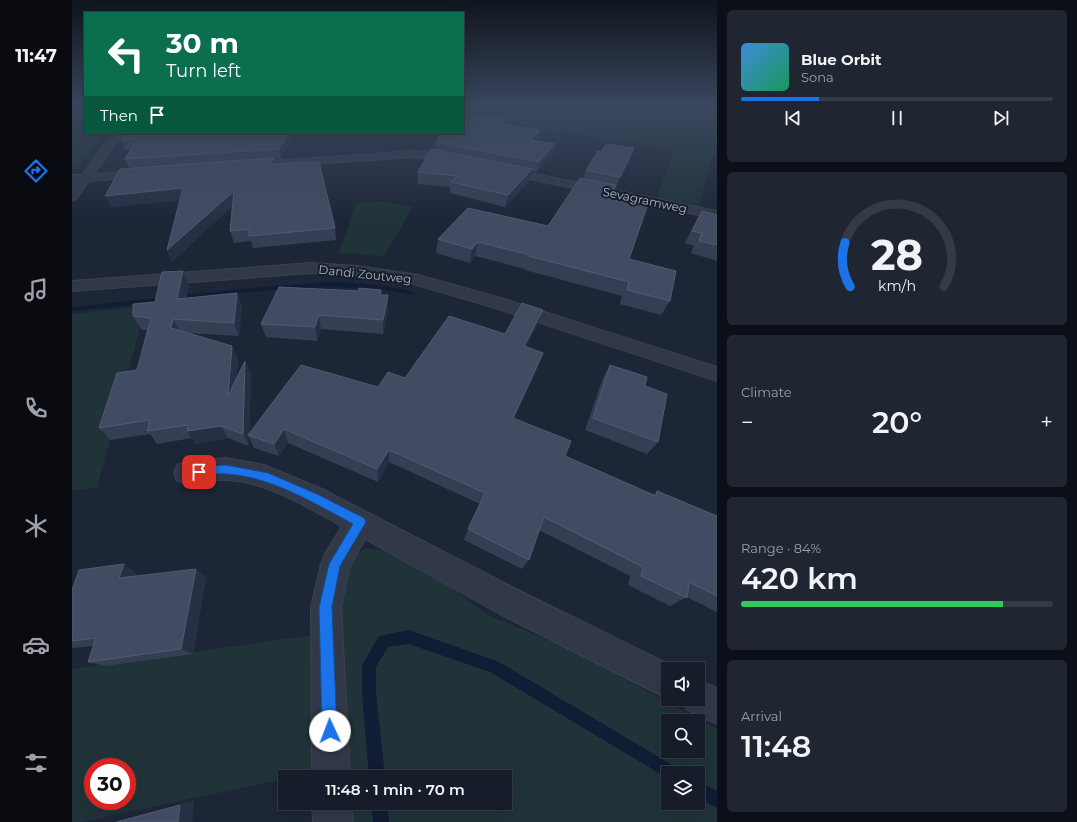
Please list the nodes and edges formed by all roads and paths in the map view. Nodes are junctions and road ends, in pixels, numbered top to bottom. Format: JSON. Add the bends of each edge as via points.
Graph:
{"nodes":[{"id":1,"x":110,"y":144,"type":"edge"},
{"id":2,"x":470,"y":163,"type":"edge"},
{"id":3,"x":236,"y":166,"type":"edge"},
{"id":4,"x":494,"y":168,"type":"edge"},
{"id":5,"x":157,"y":173,"type":"edge"},
{"id":6,"x":85,"y":178,"type":"junction"},
{"id":7,"x":72,"y":179,"type":"edge"},
{"id":8,"x":72,"y":196,"type":"edge"},
{"id":9,"x":717,"y":215,"type":"edge"},
{"id":10,"x":72,"y":286,"type":"edge"},
{"id":11,"x":717,"y":374,"type":"edge"},
{"id":12,"x":186,"y":473,"type":"dead end"},
{"id":13,"x":360,"y":522,"type":"junction"},
{"id":14,"x":661,"y":679,"type":"edge"},
{"id":15,"x":705,"y":701,"type":"edge"},
{"id":16,"x":717,"y":707,"type":"edge"},
{"id":17,"x":332,"y":770,"type":"edge"},
{"id":18,"x":332,"y":810,"type":"edge"},
{"id":19,"x":333,"y":822,"type":"edge"}],
"edges":[{"from":1,"to":6,"type":"street"},
{"from":2,"to":3,"type":"street","via":[[413,154]]},
{"from":4,"to":9,"type":"street","name":"Sevagramweg"},
{"from":5,"to":6,"type":"street"},
{"from":6,"to":7,"type":"street"},
{"from":6,"to":8,"type":"street"},
{"from":10,"to":11,"type":"street","name":"Dandi Zoutweg","via":[[311,268],[358,270],[412,278]]},
{"from":12,"to":13,"type":"street","via":[[226,469],[264,476],[313,497]]},
{"from":13,"to":14,"type":"street","via":[[511,604]]},
{"from":13,"to":17,"type":"street","via":[[334,564],[326,607]]},
{"from":15,"to":16,"type":"street"},
{"from":18,"to":19,"type":"street"}]}
